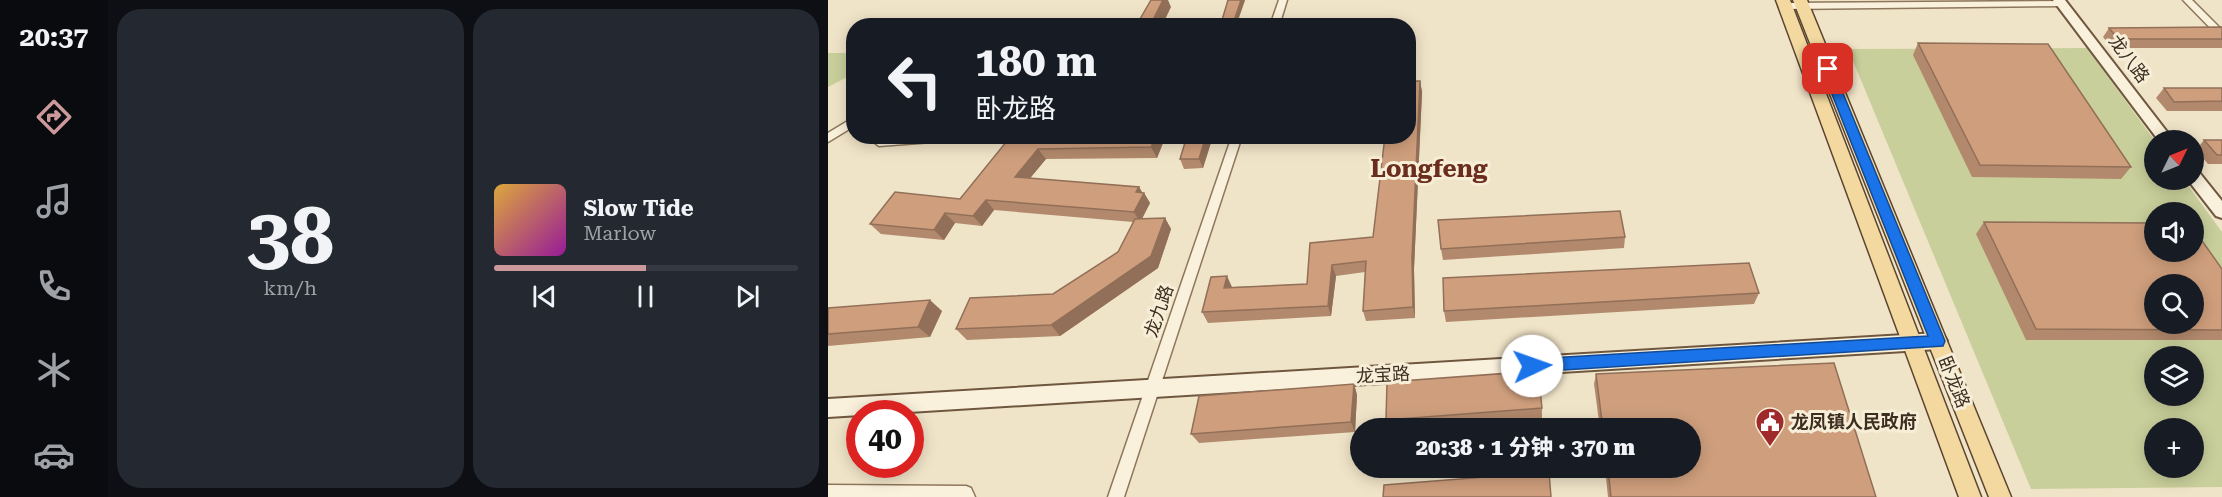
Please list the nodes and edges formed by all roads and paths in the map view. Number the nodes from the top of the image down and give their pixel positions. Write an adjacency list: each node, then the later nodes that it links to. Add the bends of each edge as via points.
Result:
1 (1283, 0): 5 (street)
2 (2187, 0): 6 (street)
3 (2061, 2): 4 (street); 8 (street, 龙八路)
4 (1793, 3): 13 (main road, 卧龙路); 14 (main road, 卧龙路)
5 (1277, 18)
6 (2222, 35)
7 (846, 126): 9 (street)
8 (2159, 130)
9 (828, 138)
10 (1234, 144): 15 (street, 龙九路)
11 (2204, 189): 12 (street)
12 (2222, 212)
13 (1938, 341): 14 (street, 龙宝路); 22 (main road, 卧龙路)
14 (1912, 343): 15 (street, 龙宝路); 21 (main road, 卧龙路)
15 (1152, 388): 16 (street, 龙宝路); 20 (street, 龙九路)
16 (828, 408)
17 (828, 492): 18 (street)
18 (907, 495): 19 (street, via 966,493)
19 (967, 497)
20 (1116, 497)
21 (1970, 497)
22 (2000, 497)

